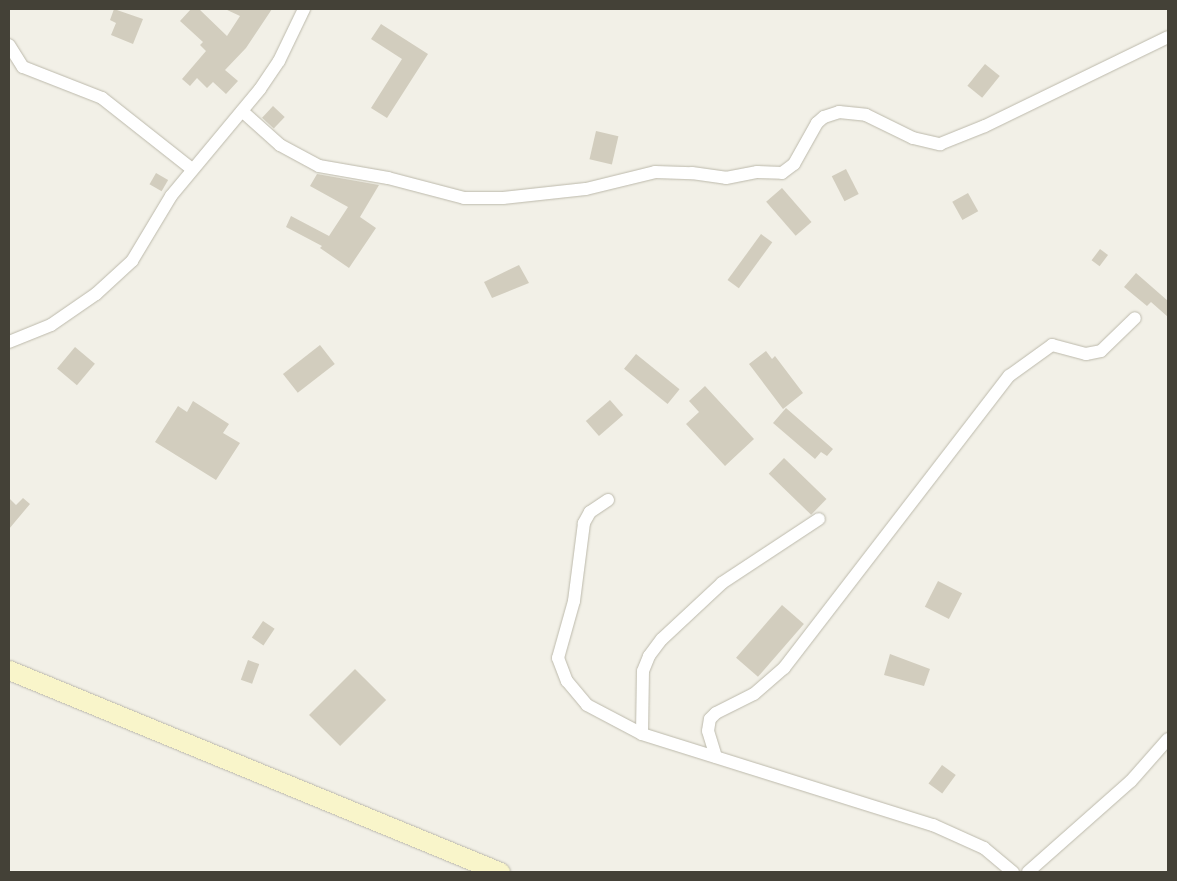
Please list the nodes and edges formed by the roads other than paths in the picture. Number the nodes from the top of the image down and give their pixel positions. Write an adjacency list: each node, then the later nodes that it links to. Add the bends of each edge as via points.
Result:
1 (304, 9): 4 (street, via 279,61)
2 (1168, 37): 4 (street, via 1007,116 940,144 914,138 866,115 839,112 817,123 794,164 776,174 757,172 726,178 692,172 655,172 586,189 477,199 319,166 299,157)
3 (9, 45): 5 (street, via 23,67 102,98)
4 (242, 111): 5 (street)
5 (192, 169): 7 (street, via 171,196 132,261 96,294 58,320)
6 (1135, 318): 13 (street, via 1101,351 1086,354 1052,345 1010,376 784,668 754,694 710,719 708,731)
7 (9, 342)
8 (608, 500): 11 (street, via 590,512 584,523 574,601 558,658 567,681 587,705)
9 (819, 518): 11 (street, via 722,583 662,639 643,671)
10 (9, 670): 14 (main road)
11 (642, 734): 13 (street)
12 (1168, 739): 16 (street, via 1131,781)
13 (716, 756): 15 (street, via 933,824 984,848)
14 (500, 872)
15 (1013, 872)
16 (1028, 872)

